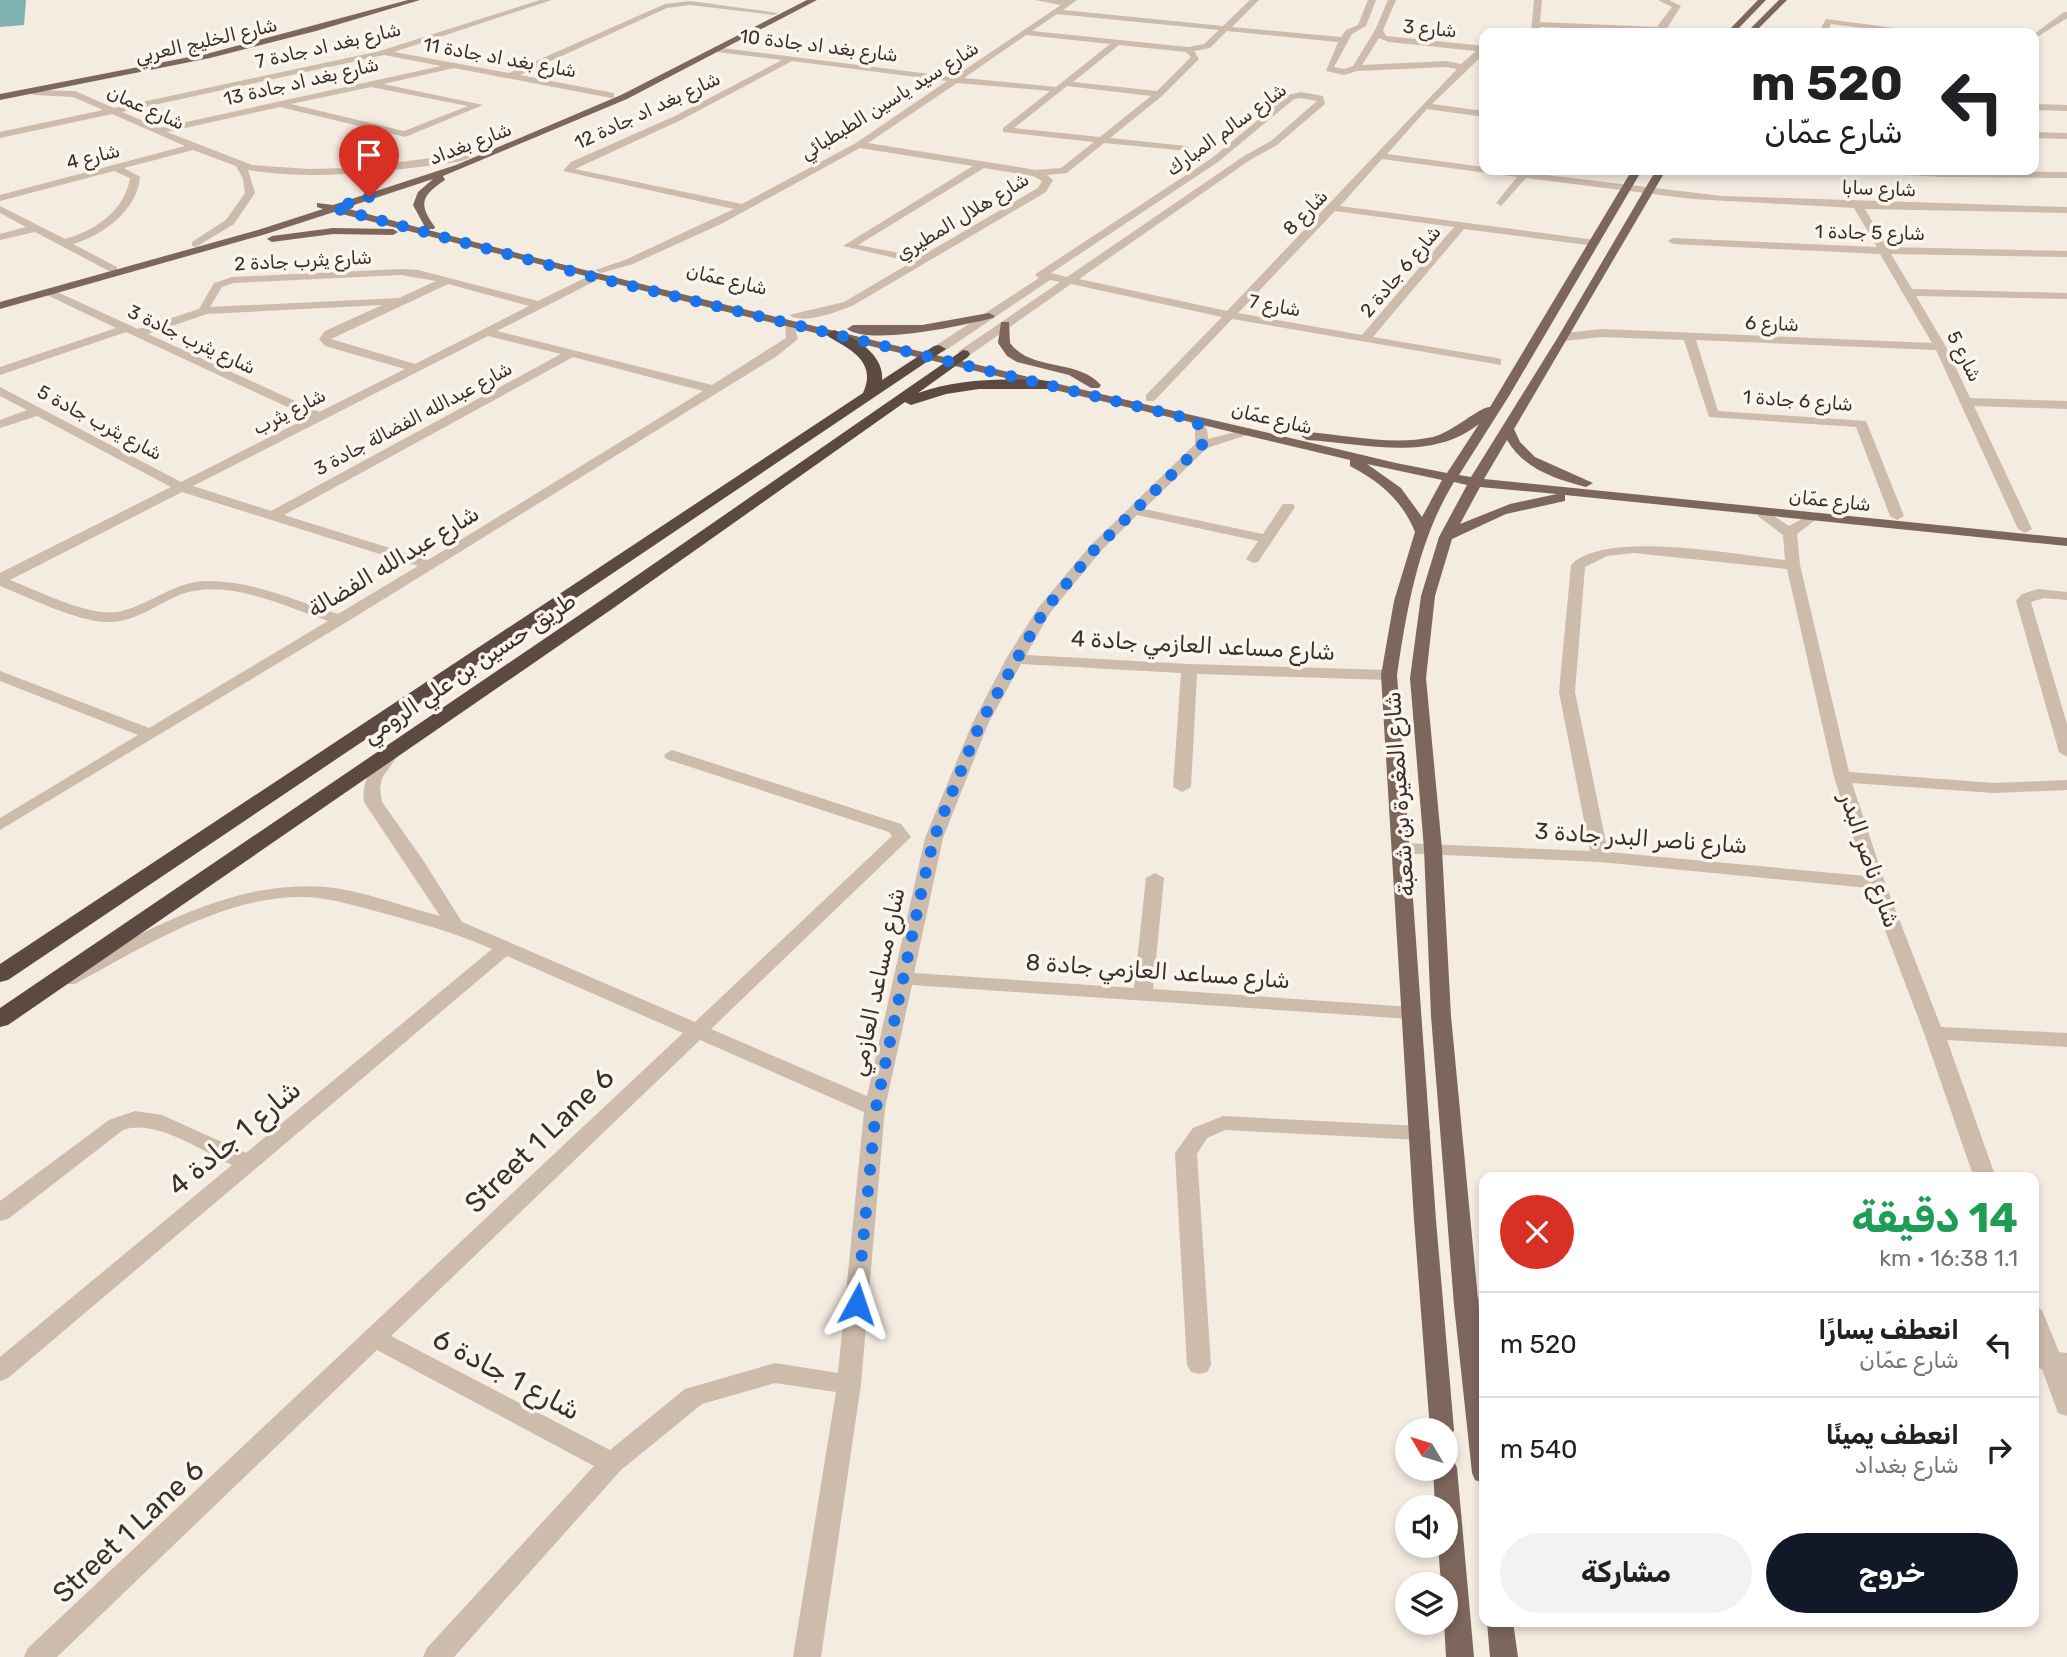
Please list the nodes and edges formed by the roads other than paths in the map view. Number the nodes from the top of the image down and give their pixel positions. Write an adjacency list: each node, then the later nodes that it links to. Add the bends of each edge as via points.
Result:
1 (380, 0): 44 (main road, شارع الخليج العربي, via 168,55)
2 (402, 0): 19 (main road)
3 (416, 0): 19 (main road, شارع الخليج العربي)
4 (548, 0): 36 (street, شارع بغد اد جادة 7)
5 (800, 0): 17 (main road, شارع بغداد)
6 (813, 0): 32 (main road, شارع بغداد)
7 (1039, 0): 15 (street)
8 (1255, 0): 26 (street)
9 (1372, 0): 30 (street, via 1362,26)
10 (1392, 0): 27 (street)
11 (1538, 0): 20 (street)
12 (1662, 0): 21 (street, via 1677,6)
13 (1762, 0): 22 (main road)
14 (1783, 0): 23 (main road)
15 (1071, 2): 16 (street, شارع سيد ياسين الطبطبائي)
16 (1056, 12): 26 (street); 28 (street, شارع سيد ياسين الطبطبائي)
17 (774, 13): 41 (street, via 690,3 665,6); 48 (main road, شارع بغداد)
18 (2065, 17): 29 (street)
19 (335, 24): 46 (main road, شارع الخليج العربي, via 215,55)
20 (1535, 28)
21 (1664, 28)
22 (1735, 28)
23 (1755, 28)
24 (1825, 28): 25 (street, via 1829,21)
25 (1880, 28)
26 (1226, 29): 30 (street); 34 (street, via 1206,46)
27 (1379, 30): 33 (street, شارع 3, via 1390,40); 40 (street)
28 (1026, 33): 31 (street); 42 (street, شارع سيد ياسين الطبطبائي)
29 (2039, 34)
30 (1343, 40): 40 (street, via 1328,68 1344,72)
31 (1117, 43): 34 (street); 45 (street)
32 (717, 49): 37 (street, شارع بغد اد جادة 10); 70 (main road, شارع بغداد, via 624,97)
33 (1479, 49)
34 (1188, 50): 47 (street, شارع هلال المطيري, via 1196,57)
35 (1479, 52): 39 (street, شارع 8)
36 (382, 53): 38 (street, شارع بغد اد جادة 11); 54 (street, شارع بغد اد جادة 7)
37 (790, 59): 42 (street, شارع بغد اد جادة 10); 86 (street, شارع بغد اد جادة 12, via 678,118 574,164 568,171)
38 (452, 66): 41 (street, شارع بغد اد جادة 11); 43 (street, شارع بغد اد جادة 13)
39 (1463, 67): 40 (street); 51 (street, شارع 8)
40 (1356, 68)
41 (511, 76): 48 (street, شارع بغد اد جادة 11)
42 (957, 80): 45 (street, شارع بغد اد جادة 10); 63 (street, شارع سيد ياسين الطبطبائي)
43 (371, 84): 50 (street, شارع بغد اد جادة 13); 50 (street, via 478,105 405,134)
44 (0, 86)
45 (1059, 86): 47 (street, شارع بغد اد جادة 10); 62 (street, via 1007,131)
46 (35, 92): 49 (main road, شارع الخليج العربي); 54 (street, شارع عمان, via 67,92)
47 (1158, 94): 62 (street, شارع هلال المطيري)
48 (611, 95): 67 (main road, شارع بغداد)
49 (0, 97)
50 (279, 104): 57 (street, شارع بغد اد جادة 13)
51 (1425, 106): 55 (street); 66 (street, شارع 8)
52 (2039, 107): 53 (street)
53 (2067, 108)
54 (113, 110): 57 (street, شارع عمان); 58 (street, شارع بغد اد جادة 7)
55 (1479, 113)
56 (2040, 125): 60 (street)
57 (158, 131): 64 (street, شارع عمان)
58 (0, 135)
59 (2039, 135): 60 (street)
60 (2047, 135): 61 (street)
61 (2067, 136)
62 (1101, 141): 65 (street); 73 (street, شارع هلال المطيري, via 1064,171)
63 (859, 145): 68 (street); 86 (street, شارع سيد ياسين الطبطبائي)
64 (194, 147): 69 (street, شارع عمان); 71 (street, شارع 4)
65 (1186, 149)
66 (1380, 156): 72 (street); 87 (street, شارع 8)
67 (466, 157): 69 (street, شارع عمان, via 349,171 271,171); 83 (main road, شارع بغداد)
68 (983, 164): 73 (street); 102 (street, via 848,246)
69 (241, 166): 98 (street, via 250,193 230,222)
70 (459, 167): 84 (main road, شارع بغداد); 93 (main road, via 420,196 418,211)
71 (115, 168): 81 (street, شارع 4); 96 (street, via 135,177 135,187 104,229)
72 (1479, 169)
73 (1036, 173): 102 (street, شارع هلال المطيري, via 1048,180 1042,190)
74 (1524, 175): 79 (street); 82 (street)
75 (1634, 175): 79 (main road, شارع المغيرة بن شعبة)
76 (1658, 175): 80 (main road, شارع المغيرة بن شعبة)
77 (2004, 175): 78 (street)
78 (2067, 176)
79 (1625, 189): 80 (street); 97 (main road, شارع المغيرة بن شعبة)
80 (1648, 192): 85 (street, شارع سابا); 120 (main road, شارع المغيرة بن شعبة)
81 (0, 198)
82 (1502, 202)
83 (334, 204): 84 (main road, شارع بغداد); 93 (main road, شارع عمّان); 98 (main road, شارع بغداد); 101 (main road, شارع بغداد)
84 (347, 204): 93 (main road, شارع عمّان)
85 (1858, 206): 89 (street, شارع سابا); 99 (street, شارع 5)
86 (744, 208): 90 (street, شارع سيد ياسين الطبطبائي)
87 (1333, 208): 91 (street); 119 (street, شارع 8)
88 (0, 209): 92 (street)
89 (2067, 210)
90 (719, 221): 104 (street, شارع سيد ياسين الطبطبائي); 106 (street, شارع سيد ياسين الطبطبائي, via 633,270)
91 (1461, 226): 97 (street); 130 (street, شارع 6 جادة 2)
92 (36, 228): 94 (street); 96 (street)
93 (427, 230): 101 (main road, via 314,232); 104 (main road, شارع عمّان)
94 (0, 237)
95 (1673, 241): 99 (street, شارع 5 جادة 1)
96 (64, 243): 103 (street)
97 (1595, 243): 142 (main road, شارع المغيرة بن شعبة)
98 (197, 244): 103 (main road, شارع بغداد)
99 (1883, 250): 100 (street, شارع 5 جادة 1); 109 (street, شارع 5)
100 (2067, 254)
101 (182, 256): 110 (main road, شارع بغداد)
102 (923, 261): 121 (street, شارع هلال المطيري, via 836,309)
103 (113, 269): 112 (main road, شارع بغداد)
104 (598, 273): 106 (main road, شارع عمّان); 114 (street, شارع يثرب); 121 (main road, شارع عمّان)
105 (1049, 276): 107 (street, شارع 7); 107 (street, شارع سالم المبارك, via 1041,275 1215,160 1294,95 1322,102 1274,143); 117 (street, شارع سالم المبارك)
106 (633, 278): 121 (main road, شارع عمّان)
107 (1068, 280): 118 (street, شارع سالم المبارك); 119 (street, شارع 7)
108 (446, 281): 113 (street); 114 (street, شارع يثرب جادة 2); 116 (street, شارع يثرب جادة 2, via 411,272 232,280 218,285)
109 (1907, 292): 111 (street); 131 (street, شارع 5)
110 (51, 293): 115 (main road, شارع بغداد); 124 (street, شارع يثرب جادة 3)
111 (2067, 296)
112 (0, 299)
113 (400, 302): 116 (street); 136 (street, via 329,333 325,339)
114 (539, 305): 125 (street, شارع يثرب)
115 (0, 306)
116 (206, 311): 124 (street)
117 (993, 313): 118 (street); 123 (main road, via 926,331); 133 (street, شارع سالم المبارك)
118 (1020, 314): 122 (street, شارع سالم المبارك)
119 (1230, 315): 130 (street, شارع 7); 143 (street, شارع 8)
120 (1575, 317): 126 (street, شارع 6); 128 (main road, شارع المغيرة بن شعبة)
121 (792, 319): 123 (main road, شارع عمّان); 127 (main road, شارع عمّان); 140 (street, شارع عبدالله الفضالة, via 792,338)
122 (1005, 324): 134 (street, شارع سالم المبارك); 139 (main road, via 1004,343 1010,352 1082,375)
123 (853, 329): 133 (main road, شارع عمّان)
124 (132, 331): 137 (street); 148 (street, شارع يثرب جادة 3)
125 (487, 332): 132 (street); 136 (street, شارع يثرب)
126 (1602, 332): 128 (street, شارع 6); 129 (street, شارع 6)
127 (834, 334): 133 (main road, شارع عمّان); 145 (highway, via 872,363)
128 (1564, 337): 151 (main road, شارع المغيرة بن شعبة)
129 (1689, 338): 131 (street, شارع 6); 167 (street, شارع 6 جادة 1, via 1713,414 1861,424)
130 (1366, 339): 135 (street, شارع 7)
131 (1940, 347): 144 (street, شارع 5)
132 (572, 353): 140 (street); 166 (street, شارع عبدالله الفضالة جادة 3)
133 (933, 353): 134 (main road, شارع عمّان); 145 (highway, طريق حسين بن علي الرومي)
134 (957, 358): 138 (main road, شارع عمّان); 139 (main road, شارع عمّان); 145 (highway, طريق حسين بن علي الرومي)
135 (1497, 362)
136 (416, 368): 148 (street, شارع يثرب)
137 (0, 371)
138 (1049, 385): 145 (highway, via 966,384); 149 (main road, شارع عمّان)
139 (1095, 385): 143 (main road, شارع عمّان)
140 (712, 389): 178 (street, شارع عبدالله الفضالة)
141 (0, 391): 147 (street, شارع يثرب جادة 5)
142 (1503, 396): 153 (main road, via 1465,428 1429,441); 158 (main road, شارع المغيرة بن شعبة)
143 (1150, 398): 153 (main road, شارع عمّان)
144 (1966, 402): 146 (street); 169 (street, شارع 5)
145 (876, 403): 156 (highway, طريق حسين بن علي الرومي); 157 (highway, طريق حسين بن علي الرومي)
146 (2067, 405)
147 (38, 411): 150 (street); 161 (street, شارع يثرب جادة 5)
148 (319, 417): 161 (street, شارع يثرب)
149 (1195, 420): 152 (main road, شارع عمّان); 154 (street, via 1202,430)
150 (0, 424)
151 (1508, 430): 159 (main road, شارع المغيرة بن شعبة); 160 (main road, via 1517,450 1532,462)
152 (1250, 432): 154 (street, شارع مساعد العازمي); 155 (main road, شارع عمّان)
153 (1307, 436): 158 (main road, شارع عمّان)
154 (1202, 445): 164 (street, شارع مساعد العازمي)
155 (1322, 449): 158 (main road, شارع عمّان); 170 (main road, via 1369,470 1391,486 1408,503)
156 (783, 453): 157 (highway); 176 (highway, طريق حسين بن علي الرومي)
157 (810, 460): 187 (highway, طريق حسين بن علي الرومي)
158 (1453, 472): 159 (main road, شارع عمّان); 170 (main road, شارع المغيرة بن شعبة)
159 (1478, 476): 160 (main road, شارع عمّان); 162 (main road, شارع عمّان); 173 (main road, شارع المغيرة بن شعبة)
160 (1586, 483): 167 (main road, شارع عمّان)
161 (181, 487): 166 (street, شارع يثرب جادة 5); 180 (street, شارع يثرب)
162 (1598, 496): 165 (main road, شارع عمّان); 173 (main road, via 1517,505)
163 (1288, 507): 174 (street)
164 (1136, 511): 174 (street); 183 (street, شارع مساعد العازمي, via 1095,549 1044,611)
165 (1763, 513): 168 (main road, شارع عمّان); 171 (street)
166 (272, 516): 178 (street, شارع يثرب جادة 5)
167 (1897, 516): 169 (main road, شارع عمّان)
168 (1811, 517): 171 (street); 175 (main road, شارع عمّان)
169 (2025, 529): 172 (main road, شارع عمّان)
170 (1422, 532): 186 (main road, شارع المغيرة بن شعبة, via 1401,601)
171 (1790, 533): 179 (street, شارع ناصر البدر)
172 (2067, 533)
173 (1446, 537): 200 (main road, شارع المغيرة بن شعبة, via 1428,596 1418,678)
174 (1266, 539): 177 (street)
175 (2067, 542)
176 (625, 558): 187 (highway, via 604,586 424,709 431,714); 188 (highway, طريق حسين بن علي الرومي)
177 (1253, 559)
178 (430, 565): 182 (street, شارع عبدالله الفضالة)
179 (1793, 565): 193 (street, شارع ناصر البدر); 201 (street, via 1634,549 1604,552 1578,565 1567,692)
180 (0, 580): 182 (street, via 111,619 130,615 184,589 207,585 233,587)
181 (2067, 596): 191 (street, via 2038,593 2023,601)
182 (340, 620): 189 (street, شارع عبدالله الفضالة)
183 (1014, 659): 184 (street, شارع مساعد العازمي جادة 4); 198 (street, شارع مساعد العازمي, via 980,724)
184 (1189, 669): 186 (street, شارع مساعد العازمي جادة 4); 195 (street)
185 (0, 676): 189 (street)
186 (1390, 676): 199 (main road, شارع المغيرة بن شعبة)
187 (447, 712): 190 (highway, طريق حسين بن علي الرومي)
188 (374, 726): 205 (highway, via 390,723 399,729 172,886); 207 (highway, طريق حسين بن علي الرومي)
189 (150, 734): 196 (street, شارع عبدالله الفضالة)
190 (397, 746): 204 (street, via 374,778 373,802); 205 (highway, طريق حسين بن علي الرومي)
191 (2067, 752)
192 (672, 755): 197 (street, via 895,828)
193 (1842, 776): 194 (street, via 1994,788); 203 (street, شارع ناصر البدر)
194 (2067, 785)
195 (1182, 787)
196 (0, 825)
197 (902, 837): 198 (street); 213 (street, Street 1 Lane 6)
198 (934, 838): 208 (street, شارع مساعد العازمي)
199 (1402, 848): 200 (street, شارع ناصر البدر جادة 3); 211 (main road, شارع المغيرة بن شعبة)
200 (1433, 849): 201 (street, شارع ناصر البدر جادة 3); 221 (main road, شارع المغيرة بن شعبة, via 1441,1016)
201 (1600, 857): 203 (street, شارع ناصر البدر جادة 3)
202 (1155, 878): 209 (street)
203 (1875, 883): 214 (street, شارع ناصر البدر)
204 (455, 926): 206 (street); 210 (street, via 308,890 253,897 140,942)
205 (116, 939): 210 (highway, طريق حسين بن علي الرومي)
206 (505, 948): 213 (street); 218 (street, شارع 1 جادة 4)
207 (0, 975)
208 (902, 978): 209 (street, شارع مساعد العازمي جادة 8); 216 (street, شارع مساعد العازمي)
209 (1143, 994): 211 (street, شارع مساعد العازمي جادة 8)
210 (18, 1007): 212 (highway, طريق حسين بن علي الرومي)
211 (1411, 1013): 217 (main road, شارع المغيرة بن شعبة)
212 (0, 1019)
213 (697, 1031): 216 (street); 223 (street, Street 1 Lane 6)
214 (1934, 1033): 215 (street); 219 (street, شارع ناصر البدر)
215 (2067, 1040)
216 (876, 1108): 228 (street, شارع مساعد العازمي)
217 (1420, 1133): 225 (street, via 1223,1123 1200,1133 1186,1153); 230 (main road, شارع المغيرة بن شعبة)
218 (248, 1164): 220 (street, via 155,1120 135,1118 116,1125); 226 (street, شارع 1 جادة 4)
219 (1983, 1172)
220 (0, 1213)
221 (1475, 1306): 227 (main road, شارع المغيرة بن شعبة)
222 (2039, 1330): 224 (street)
223 (374, 1338): 231 (street, شارع 1 جادة 6); 234 (street, Street 1 Lane 6)
224 (2050, 1360): 229 (street)
225 (1199, 1365)
226 (0, 1371)
227 (1479, 1381)
228 (849, 1384): 231 (street, via 775,1373 694,1396); 236 (street, شارع مساعد العازمي)
229 (2067, 1406)
230 (1441, 1418)
231 (612, 1463): 235 (street)
232 (1446, 1481): 237 (main road)
233 (1501, 1627): 238 (main road)
234 (38, 1657)
235 (438, 1657)
236 (807, 1657)
237 (1460, 1657)
238 (1504, 1657)

